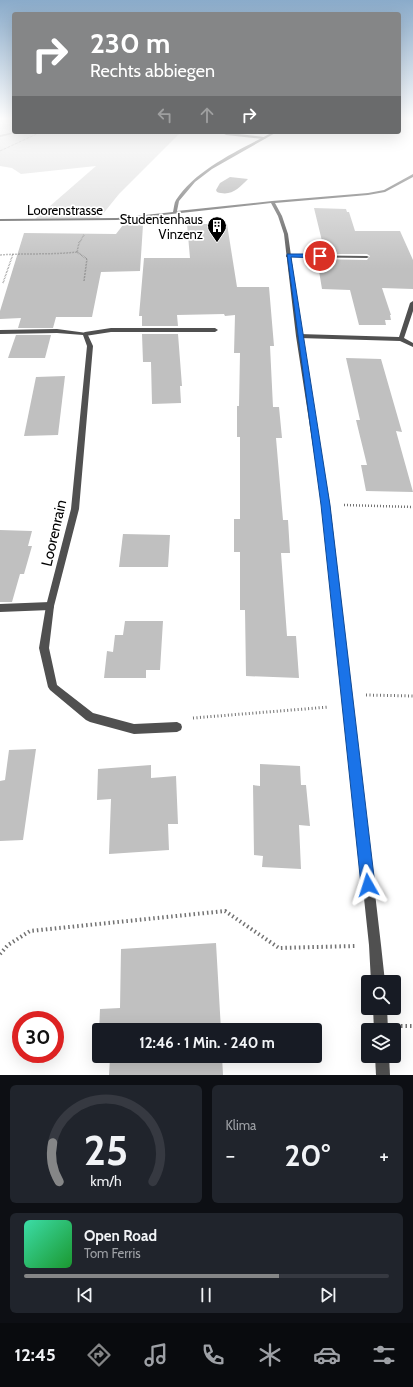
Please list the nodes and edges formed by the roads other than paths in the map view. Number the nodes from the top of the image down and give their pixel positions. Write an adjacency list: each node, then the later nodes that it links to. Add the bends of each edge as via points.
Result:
1 (211, 168): 4 (street, via 194,181 177,201)
2 (413, 175): 3 (street, Loorenstrasse, via 377,193)
3 (272, 202): 4 (street, Loorenstrasse); 6 (street, via 286,234)
4 (175, 213): 5 (street, Loorenstrasse, via 91,220)
5 (0, 220)
6 (288, 256): 7 (street); 12 (street)
7 (368, 256)
8 (413, 304): 13 (street)
9 (215, 330): 11 (street, via 111,330)
10 (0, 332): 11 (street, via 57,331)
11 (85, 334): 15 (street, Loorenrain, via 90,346 75,509)
12 (299, 336): 13 (street); 18 (street, via 326,505)
13 (401, 339): 14 (street)
14 (413, 345)
15 (50, 606): 16 (street); 17 (street, Loorenrain, via 44,648 53,687 90,718 134,728)
16 (0, 608)
17 (177, 727)
18 (377, 975)
19 (382, 1063): 20 (street)
20 (383, 1075)

